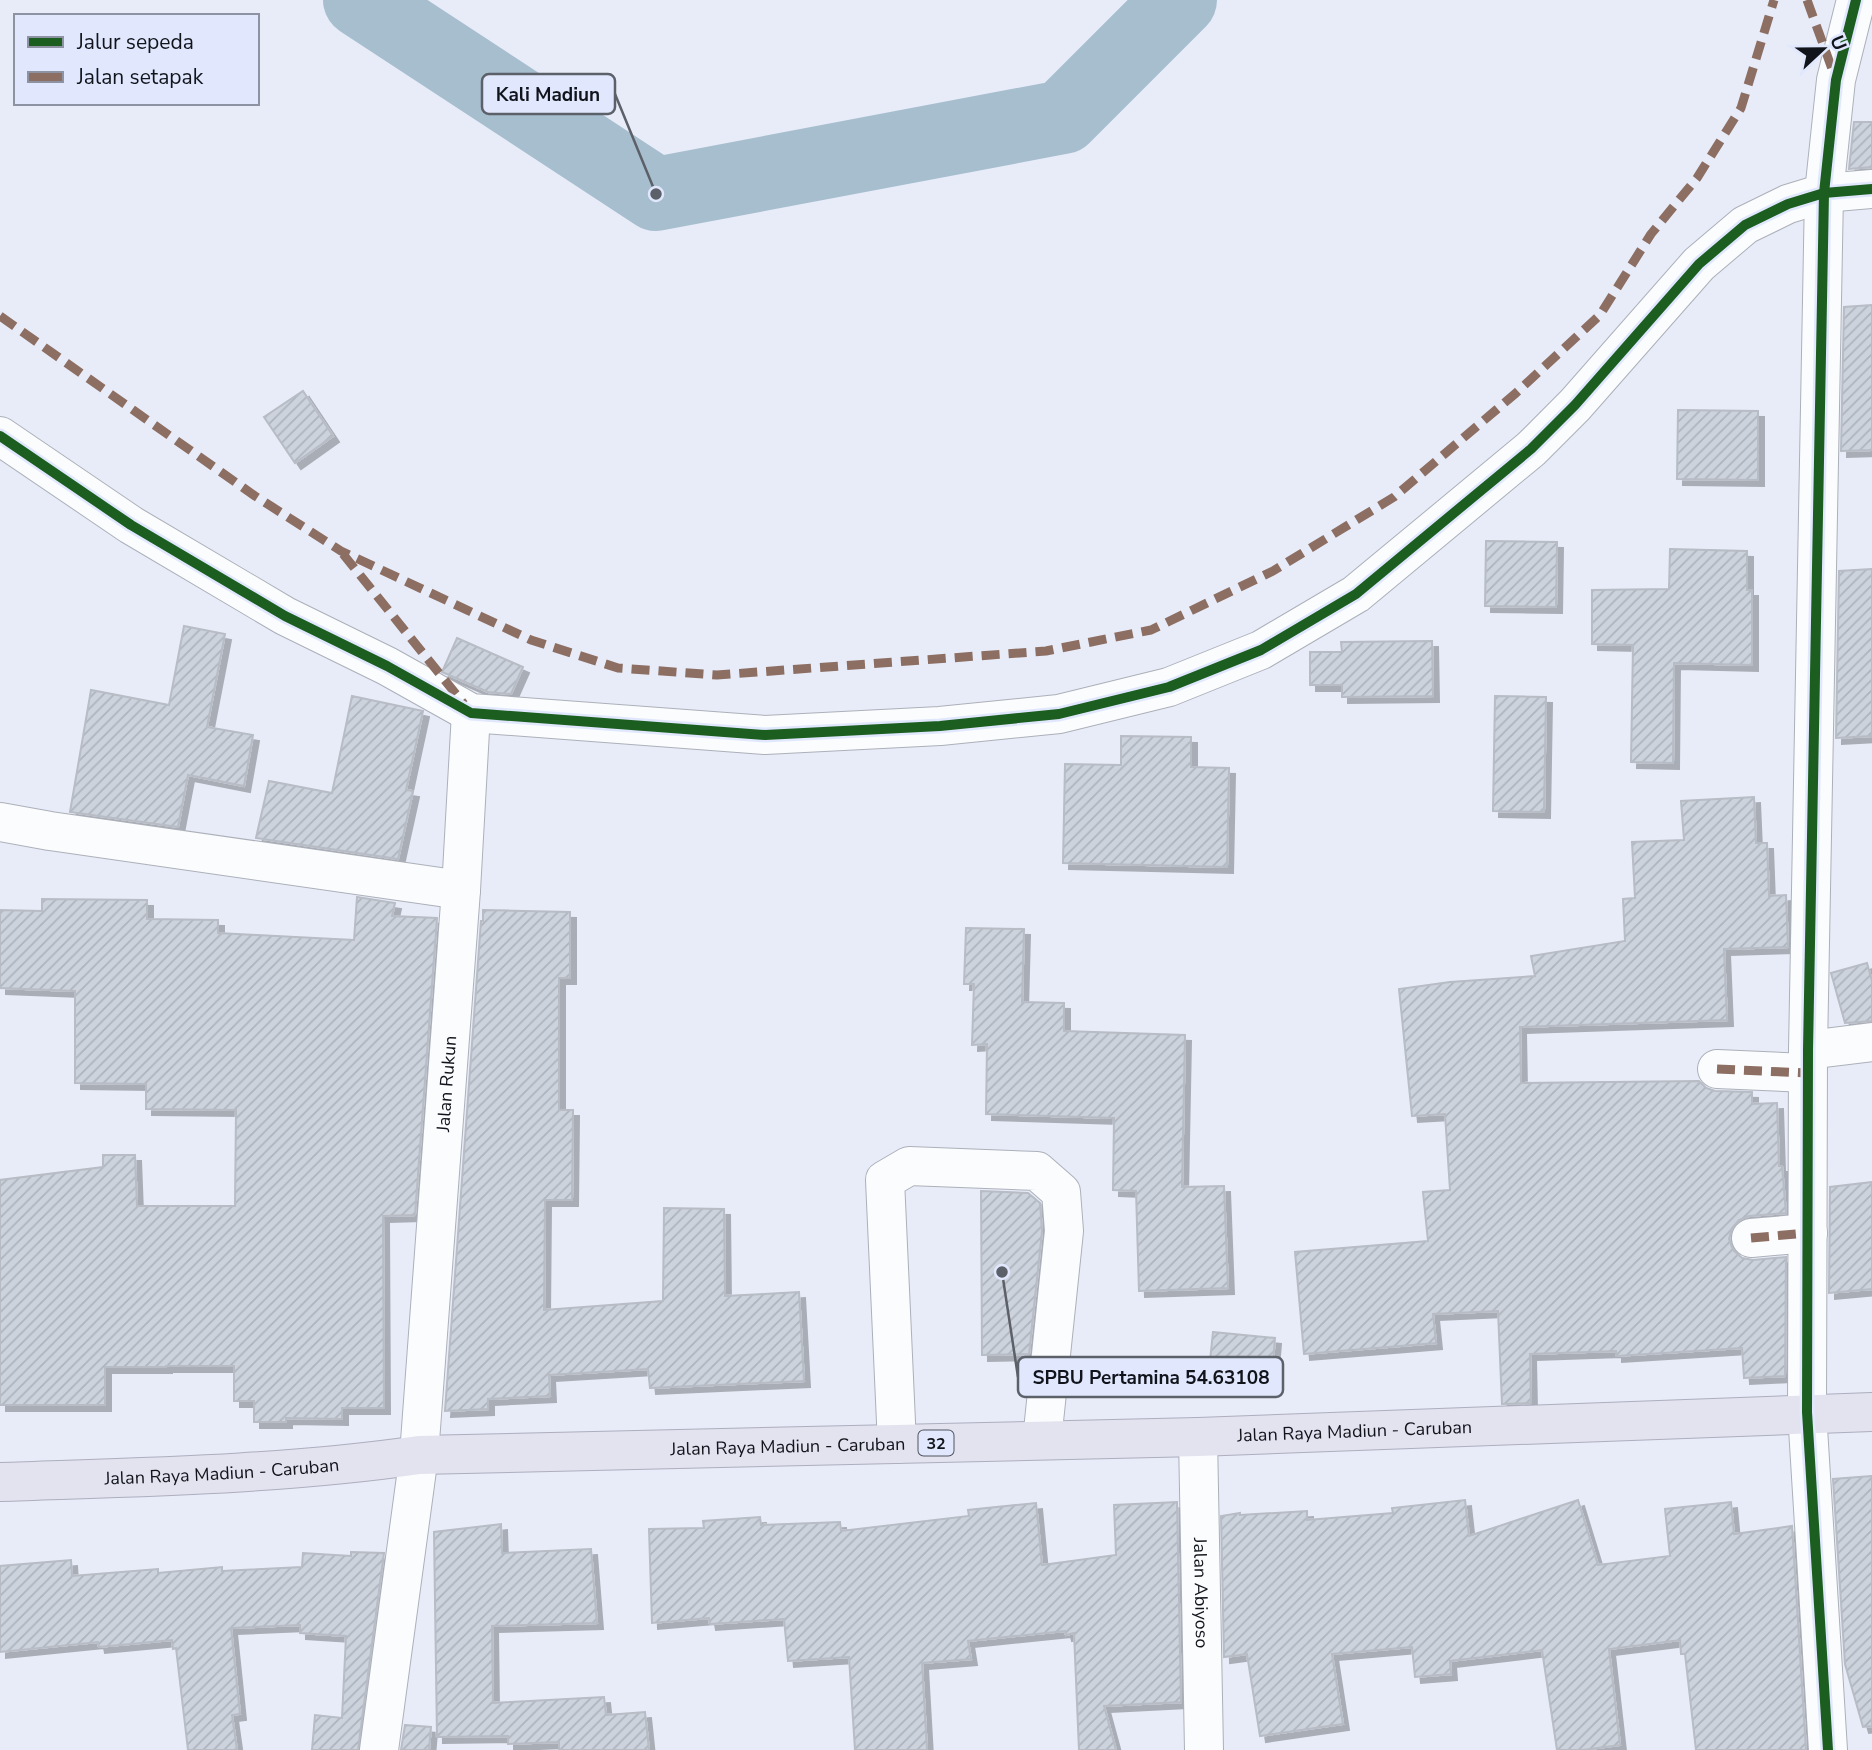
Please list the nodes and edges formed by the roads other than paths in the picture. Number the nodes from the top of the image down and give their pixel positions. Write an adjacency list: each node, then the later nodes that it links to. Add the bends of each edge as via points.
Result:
1 (1856, 0): 3 (street, via 1836,80)
2 (1872, 189): 3 (street)
3 (1824, 193): 5 (street, via 1745,225 1699,264 1531,450 1356,594 1261,650 1169,687 1059,714 765,735); 9 (street)
4 (0, 436): 5 (street, via 131,524 285,616)
5 (471, 713): 7 (street, Jalan Rukun)
6 (0, 822): 7 (street)
7 (461, 890): 18 (street, Jalan Rukun)
8 (1872, 1042): 9 (street)
9 (1807, 1062): 10 (street); 11 (street)
10 (1717, 1069)
11 (1808, 1233): 12 (street); 13 (street)
12 (1751, 1238)
13 (1807, 1412): 14 (highway, Jalan Raya Madiun - Caruban / 32); 15 (highway, Jalan Raya Madiun - Caruban / 32); 22 (street)
14 (1872, 1412)
15 (1198, 1437): 16 (highway, Jalan Raya Madiun - Caruban / 32); 21 (street, Jalan Abiyoso)
16 (1042, 1440): 17 (highway, Jalan Raya Madiun - Caruban / 32); 17 (street, via 1064,1231 1061,1192 1037,1171 909,1166 885,1180)
17 (897, 1444): 18 (highway, Jalan Raya Madiun - Caruban / 32)
18 (419, 1455): 19 (highway, Jalan Raya Madiun - Caruban / 32, via 354,1464); 20 (street, Jalan Rukun)
19 (0, 1482)
20 (379, 1750)
21 (1204, 1750)
22 (1828, 1750)

